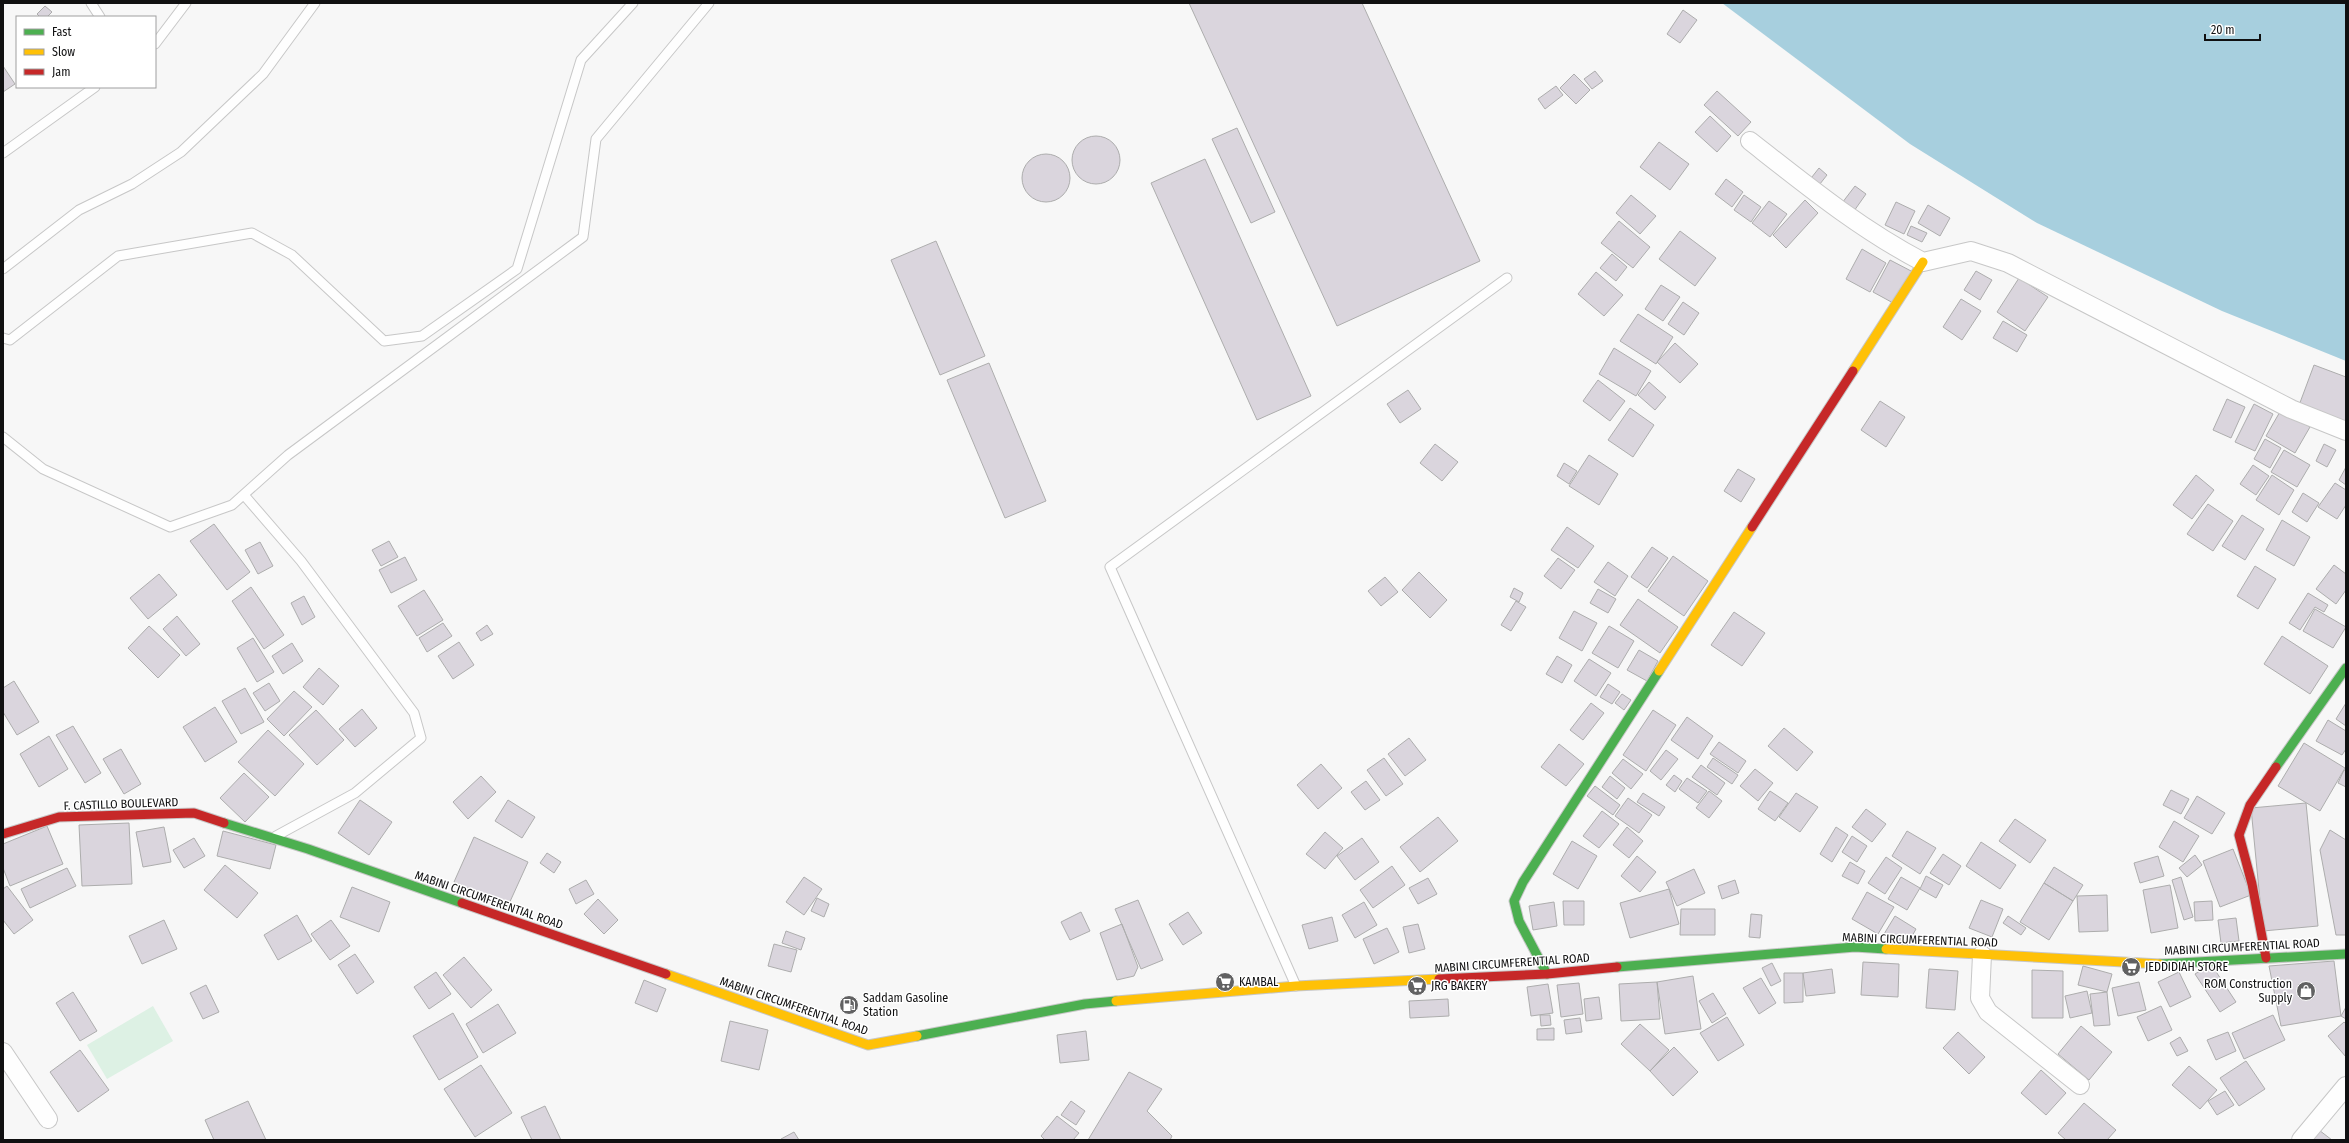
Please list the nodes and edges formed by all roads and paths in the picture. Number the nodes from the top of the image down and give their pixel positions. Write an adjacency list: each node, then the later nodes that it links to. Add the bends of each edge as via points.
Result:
1 (91, 3): 6 (lane)
2 (186, 3): 7 (lane)
3 (315, 3): 12 (lane, via 263,74 181,152 132,184 79,210)
4 (633, 3): 14 (lane, via 581,60 517,269 422,336 384,341 292,256 252,234 118,256 10,340)
5 (709, 3): 17 (lane, via 596,139 584,237 288,455)
6 (99, 16)
7 (156, 43)
8 (94, 88): 10 (lane)
9 (1750, 141): 11 (street, via 1824,200 1886,243)
10 (3, 152)
11 (1923, 262): 15 (street, via 1971,251 2008,263 2291,409); 25 (main road, via 1523,882 1514,900 1518,921)
12 (3, 269)
13 (1507, 278): 26 (lane, via 1110,567)
14 (3, 338)
15 (2346, 431)
16 (3, 437): 17 (lane, via 44,469 170,527 232,505)
17 (244, 495): 21 (lane, via 301,561 414,713 421,738 355,794)
18 (2346, 668): 24 (main road, via 2250,805 2239,835 2252,884)
19 (194, 813): 20 (main road, F. CASTILLO BOULEVARD, via 59,817); 21 (main road, MABINI CIRCUMFERENTIAL ROAD)
20 (3, 834)
21 (273, 838): 26 (main road, MABINI CIRCUMFERENTIAL ROAD, via 868,1045 1085,1004)
22 (1982, 954): 24 (main road, MABINI CIRCUMFERENTIAL ROAD, via 2154,964); 25 (main road, MABINI CIRCUMFERENTIAL ROAD, via 1855,947 1693,959); 28 (street, via 1980,998 1988,1012)
23 (2346, 954): 24 (main road, MABINI CIRCUMFERENTIAL ROAD)
24 (2266, 958)
25 (1548, 974): 26 (main road, MABINI CIRCUMFERENTIAL ROAD)
26 (1296, 986)
27 (3, 1052): 30 (street)
28 (2080, 1085)
29 (2346, 1086): 31 (street)
30 (48, 1119)
31 (2301, 1140)

